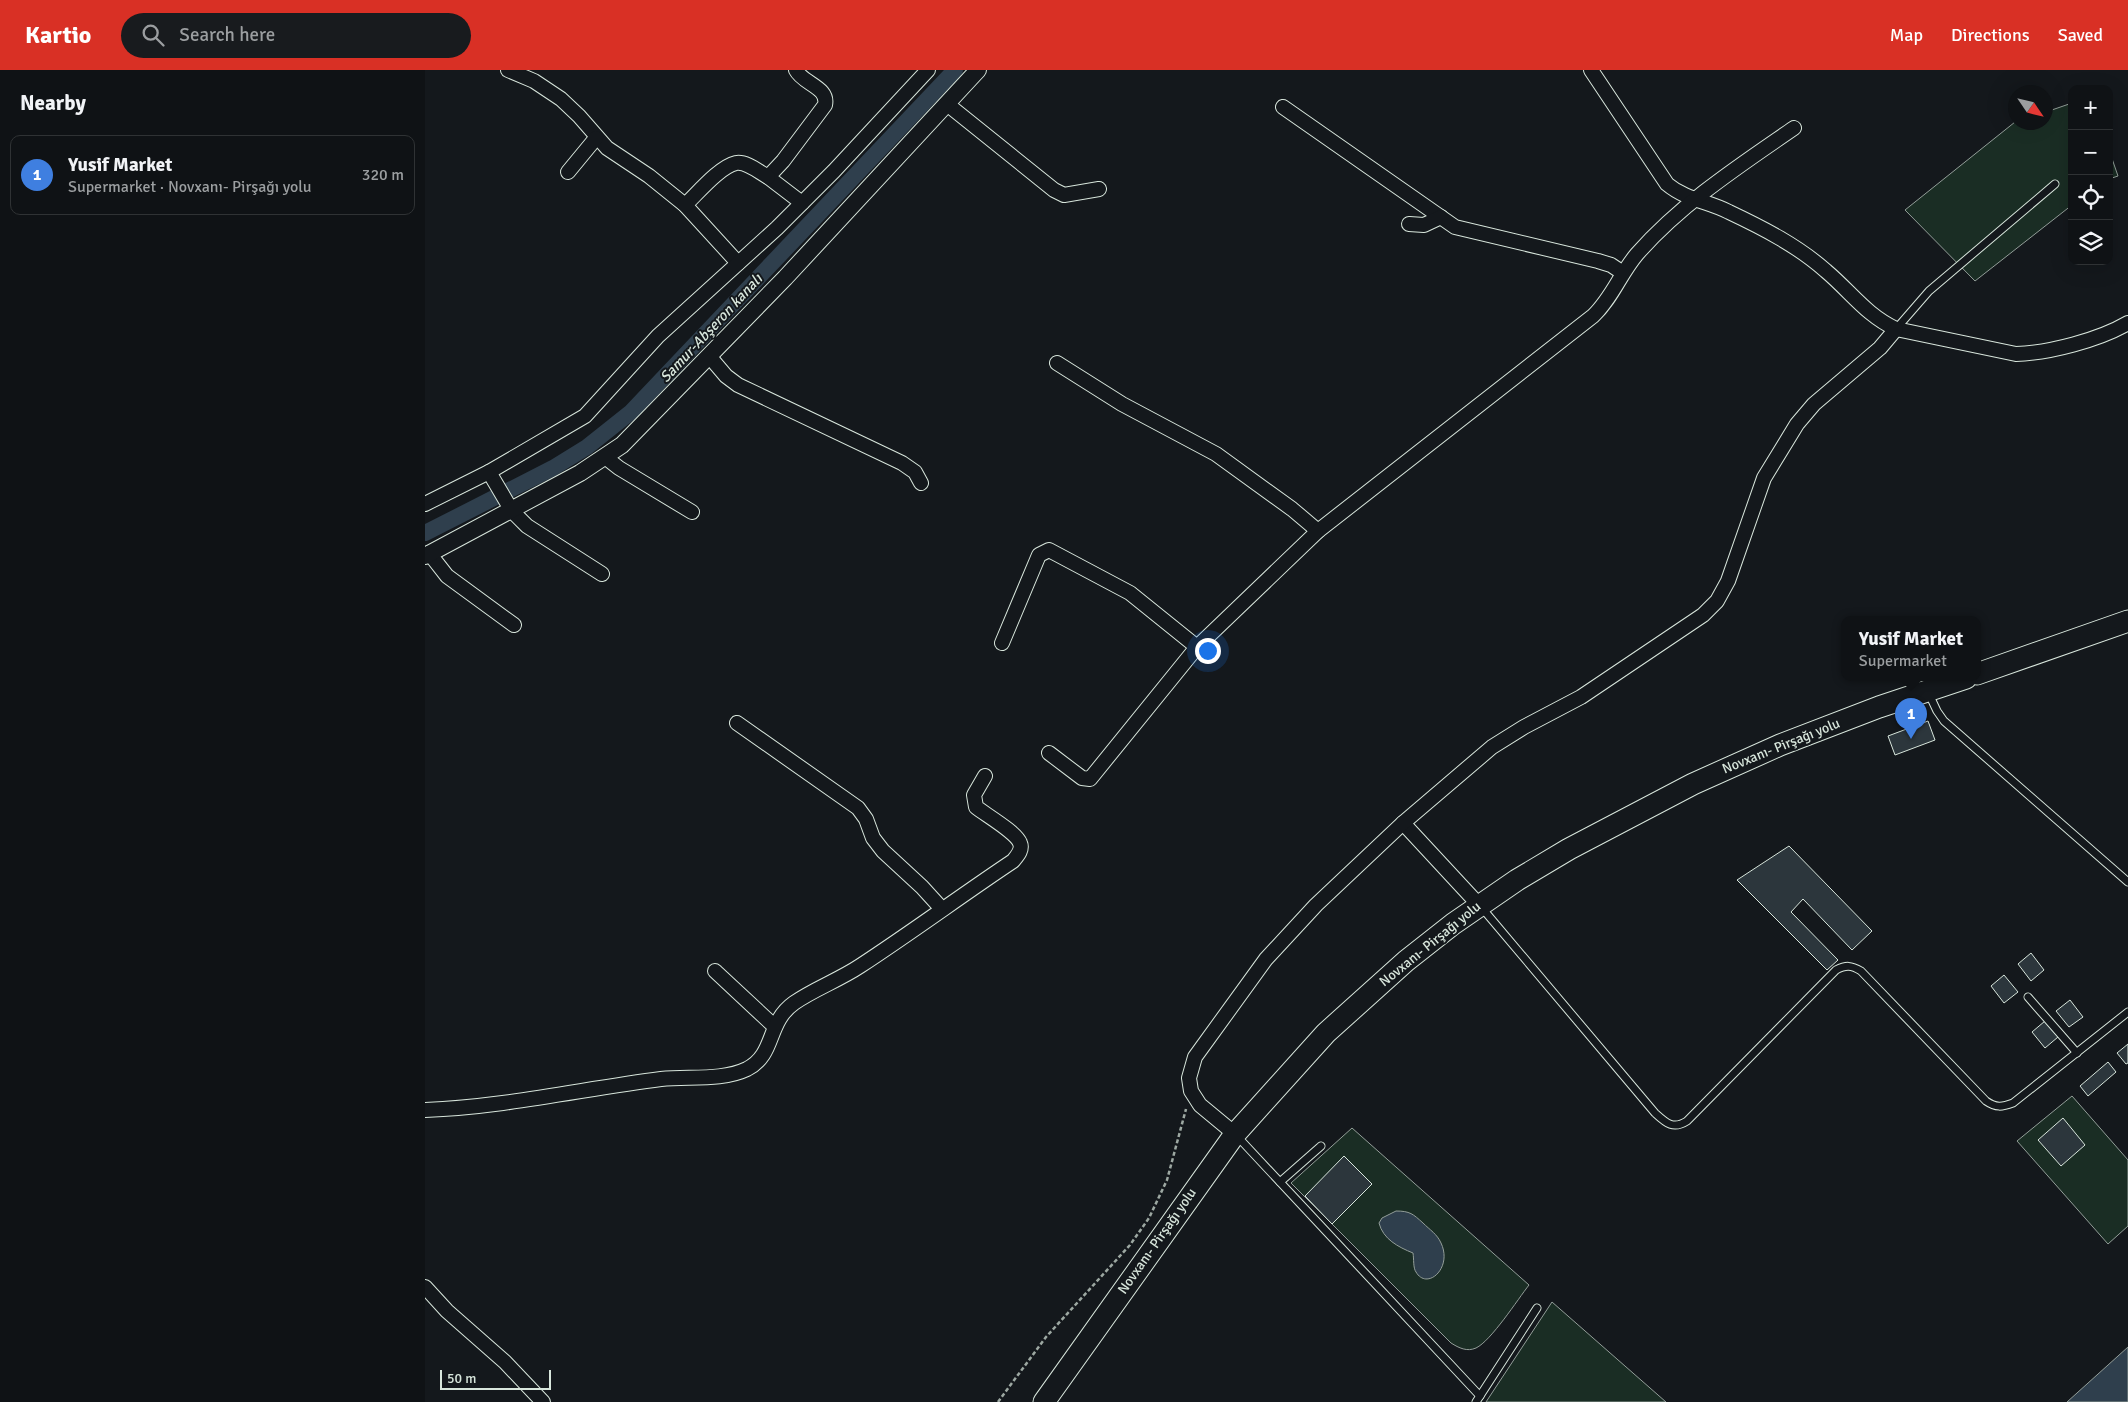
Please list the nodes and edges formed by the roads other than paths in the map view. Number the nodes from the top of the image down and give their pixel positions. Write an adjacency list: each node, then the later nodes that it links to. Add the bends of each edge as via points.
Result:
1 (508, 70): 9 (street, via 534,81 561,99)
2 (796, 70): 11 (street, via 824,93 825,106)
3 (928, 70): 15 (street)
4 (978, 70): 6 (street)
5 (1591, 70): 14 (street, via 1663,178 1676,192)
6 (947, 104): 13 (street, via 1054,190 1064,195); 23 (street)
7 (1283, 107): 17 (street)
8 (1794, 128): 14 (street)
9 (596, 138): 10 (street); 16 (street)
10 (568, 172)
11 (768, 177): 15 (street); 16 (street, via 737,163 722,171)
12 (2055, 184): 22 (lane, via 1929,291)
13 (1099, 188)
14 (1693, 200): 20 (street, via 1638,253); 22 (street, via 1728,211 1780,238 1828,272 1869,313)
15 (802, 203): 19 (street)
16 (685, 205): 19 (street)
17 (1441, 217): 18 (street, via 1424,225); 20 (street, via 1469,232 1598,261)
18 (1409, 224)
19 (738, 263): 26 (street, via 658,336 585,416)
20 (1623, 273): 31 (street, via 1605,304 1593,316)
21 (2128, 323): 22 (street, via 2102,335 2027,353 2006,352)
22 (1896, 329): 44 (street, via 1881,348 1814,404 1793,431 1765,478 1728,581 1717,601 1703,615 1581,697 1492,747)
23 (709, 356): 25 (street, via 635,432); 27 (street, via 725,376 738,385 902,463 915,472)
24 (1057, 363): 31 (street, via 1122,404 1216,454)
25 (605, 457): 29 (street); 30 (street)
26 (489, 472): 28 (street); 29 (street)
27 (921, 483)
28 (425, 504)
29 (512, 511): 32 (street); 33 (street, via 540,536)
30 (692, 512)
31 (1318, 531): 37 (street)
32 (427, 554): 35 (street, via 447,576)
33 (603, 574)
34 (2128, 621): 38 (main road)
35 (514, 625)
36 (1002, 643): 37 (street, via 1039,555 1049,550 1130,593)
37 (1197, 646): 42 (street, via 1090,779 1082,778)
38 (1981, 673)
39 (1957, 681): 40 (main road, Novxanı- Pirşağı yolu)
40 (1928, 691): 45 (lane, via 1944,721); 46 (main road, Novxanı- Pirşağı yolu, via 1739,762 1569,849)
41 (737, 723): 47 (street, via 858,808 883,851)
42 (1049, 753)
43 (985, 776): 47 (street, via 974,795 976,807 1013,834 1020,843 1020,850 1013,861)
44 (1403, 824): 46 (street); 54 (street, via 1316,905 1267,959 1195,1057 1189,1078 1191,1091 1200,1104)
45 (2128, 882)
46 (1479, 905): 52 (lane, via 1655,1113 1671,1125 1687,1122 1836,970 1845,966 1861,971 1994,1107 2013,1103); 54 (main road, Novxanı- Pirşağı yolu, via 1407,961 1326,1033)
47 (941, 909): 51 (street, via 859,966 794,1003)
48 (715, 971): 51 (street)
49 (2028, 997): 52 (lane)
50 (2128, 1012): 52 (lane)
51 (774, 1026): 53 (street, via 766,1053 757,1064 727,1075 666,1078 469,1108)
52 (2077, 1053)
53 (425, 1110)
54 (1235, 1134): 56 (lane); 61 (main road, Novxanı- Pirşağı yolu)
55 (1321, 1146): 56 (lane)
56 (1280, 1182): 59 (lane)
57 (425, 1287): 60 (street)
58 (1537, 1308): 59 (lane)
59 (1478, 1399)
60 (543, 1402)
61 (1044, 1402)

